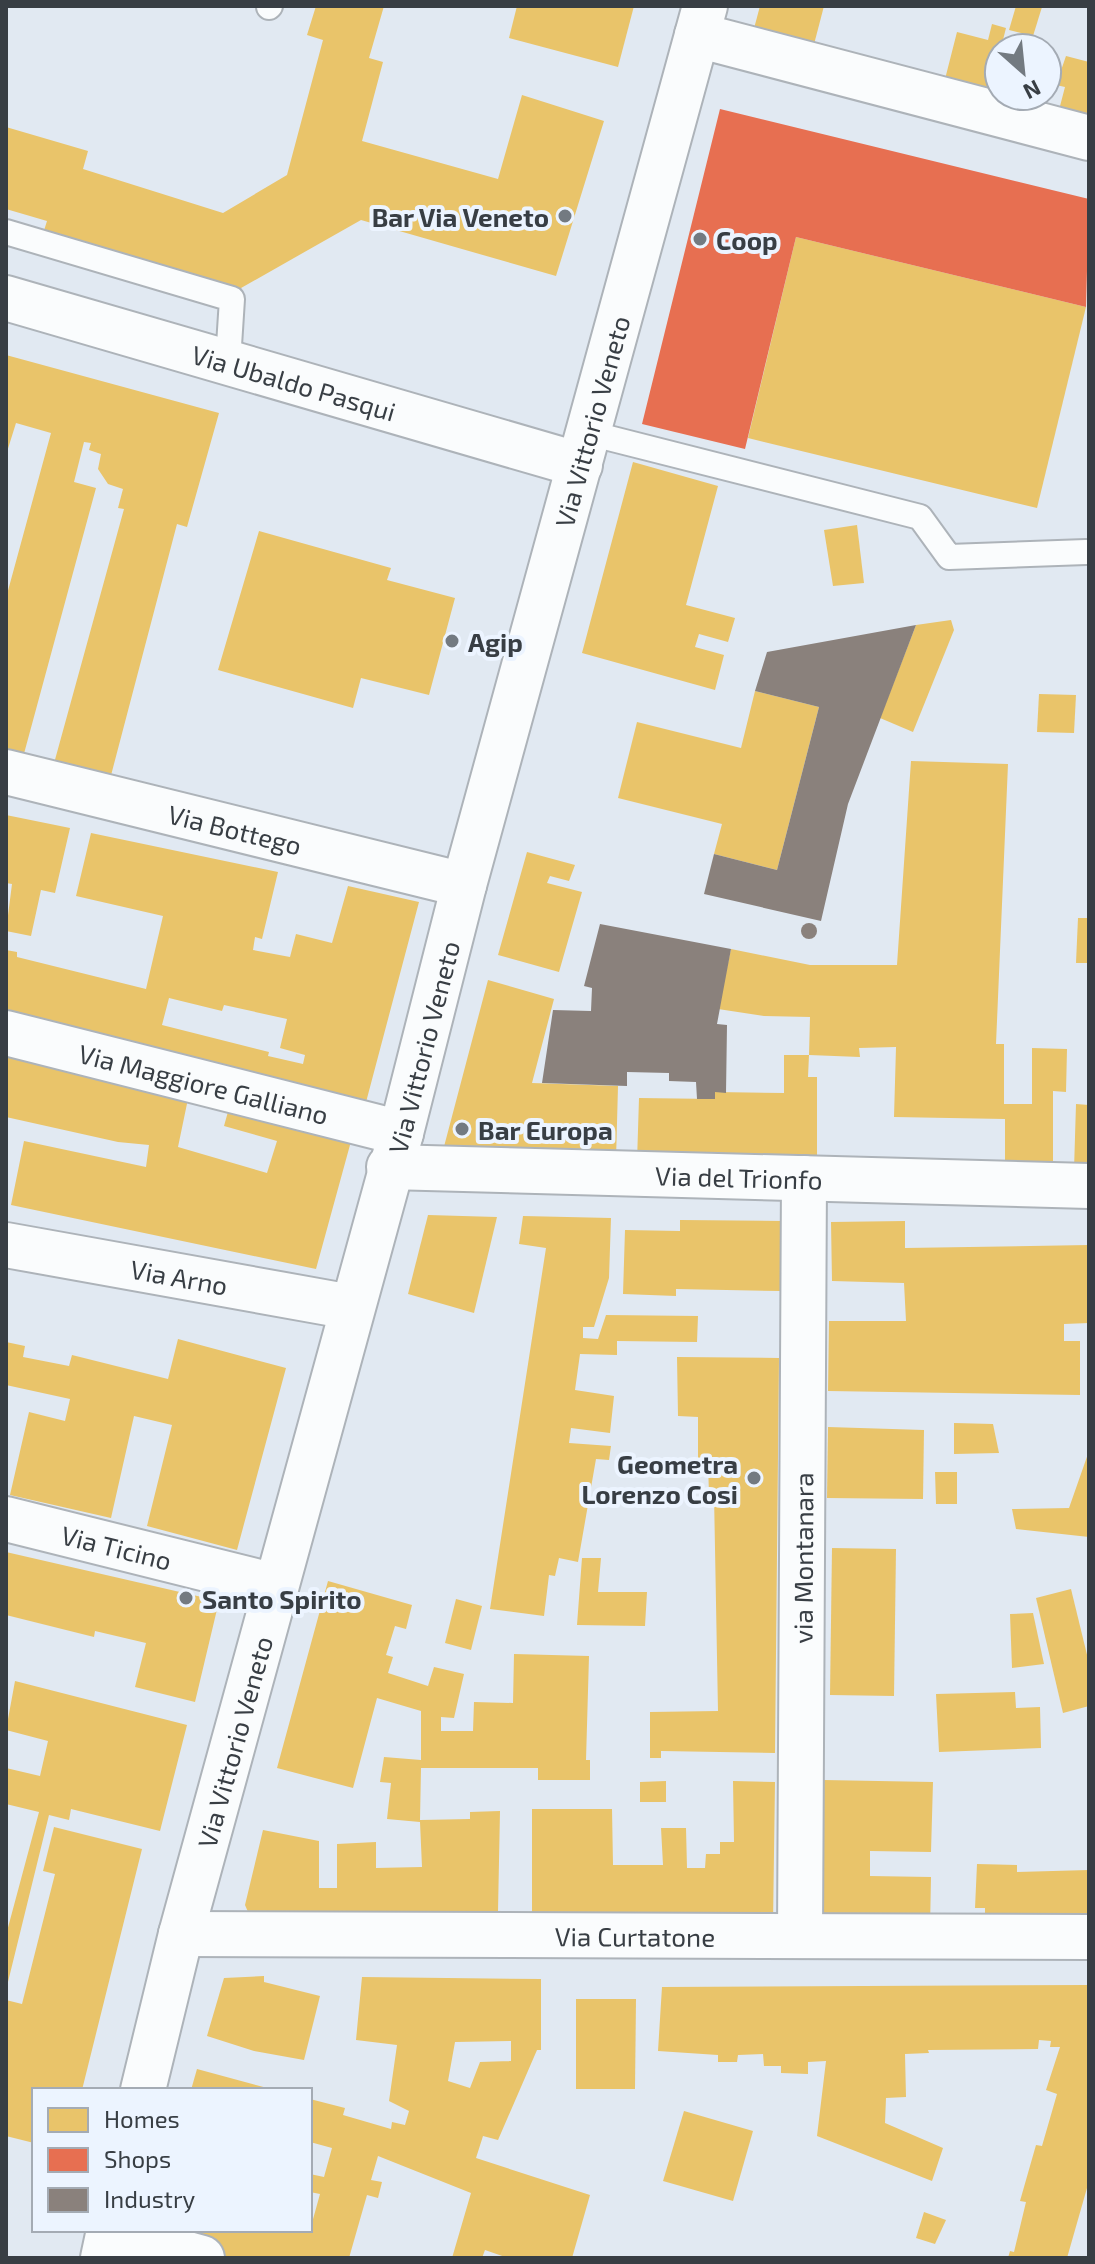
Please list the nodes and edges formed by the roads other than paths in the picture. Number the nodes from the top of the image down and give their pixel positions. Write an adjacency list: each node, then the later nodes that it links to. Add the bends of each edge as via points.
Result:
1 (701, 21): 2 (street); 6 (street, Via Vittorio Veneto)
2 (1089, 138)
3 (6, 232): 5 (lane, via 232,299)
4 (6, 298): 5 (street, Via Ubaldo Pasqui)
5 (228, 361): 6 (street, Via Ubaldo Pasqui)
6 (585, 449): 7 (lane, via 920,517 949,557); 9 (street, Via Vittorio Veneto)
7 (1086, 552)
8 (6, 772): 9 (street, Via Bottego)
9 (464, 885): 11 (street, Via Vittorio Veneto)
10 (6, 1033): 11 (street, Via Maggiore Galliano)
11 (395, 1150): 12 (street, Via del Trionfo); 15 (street, Via Vittorio Veneto)
12 (804, 1178): 13 (street, Via del Trionfo); 19 (street, via Montanara)
13 (1089, 1186)
14 (6, 1245): 15 (street, Via Arno)
15 (351, 1307): 17 (street, Via Vittorio Veneto)
16 (6, 1519): 17 (street, Via Ticino)
17 (275, 1586): 18 (street, Via Vittorio Veneto)
18 (181, 1934): 19 (street, Via Curtatone); 21 (street, Via Vittorio Veneto)
19 (800, 1936): 20 (street, Via Curtatone)
20 (1089, 1937)
21 (143, 2088)
22 (107, 2240): 23 (street)
23 (202, 2258)

